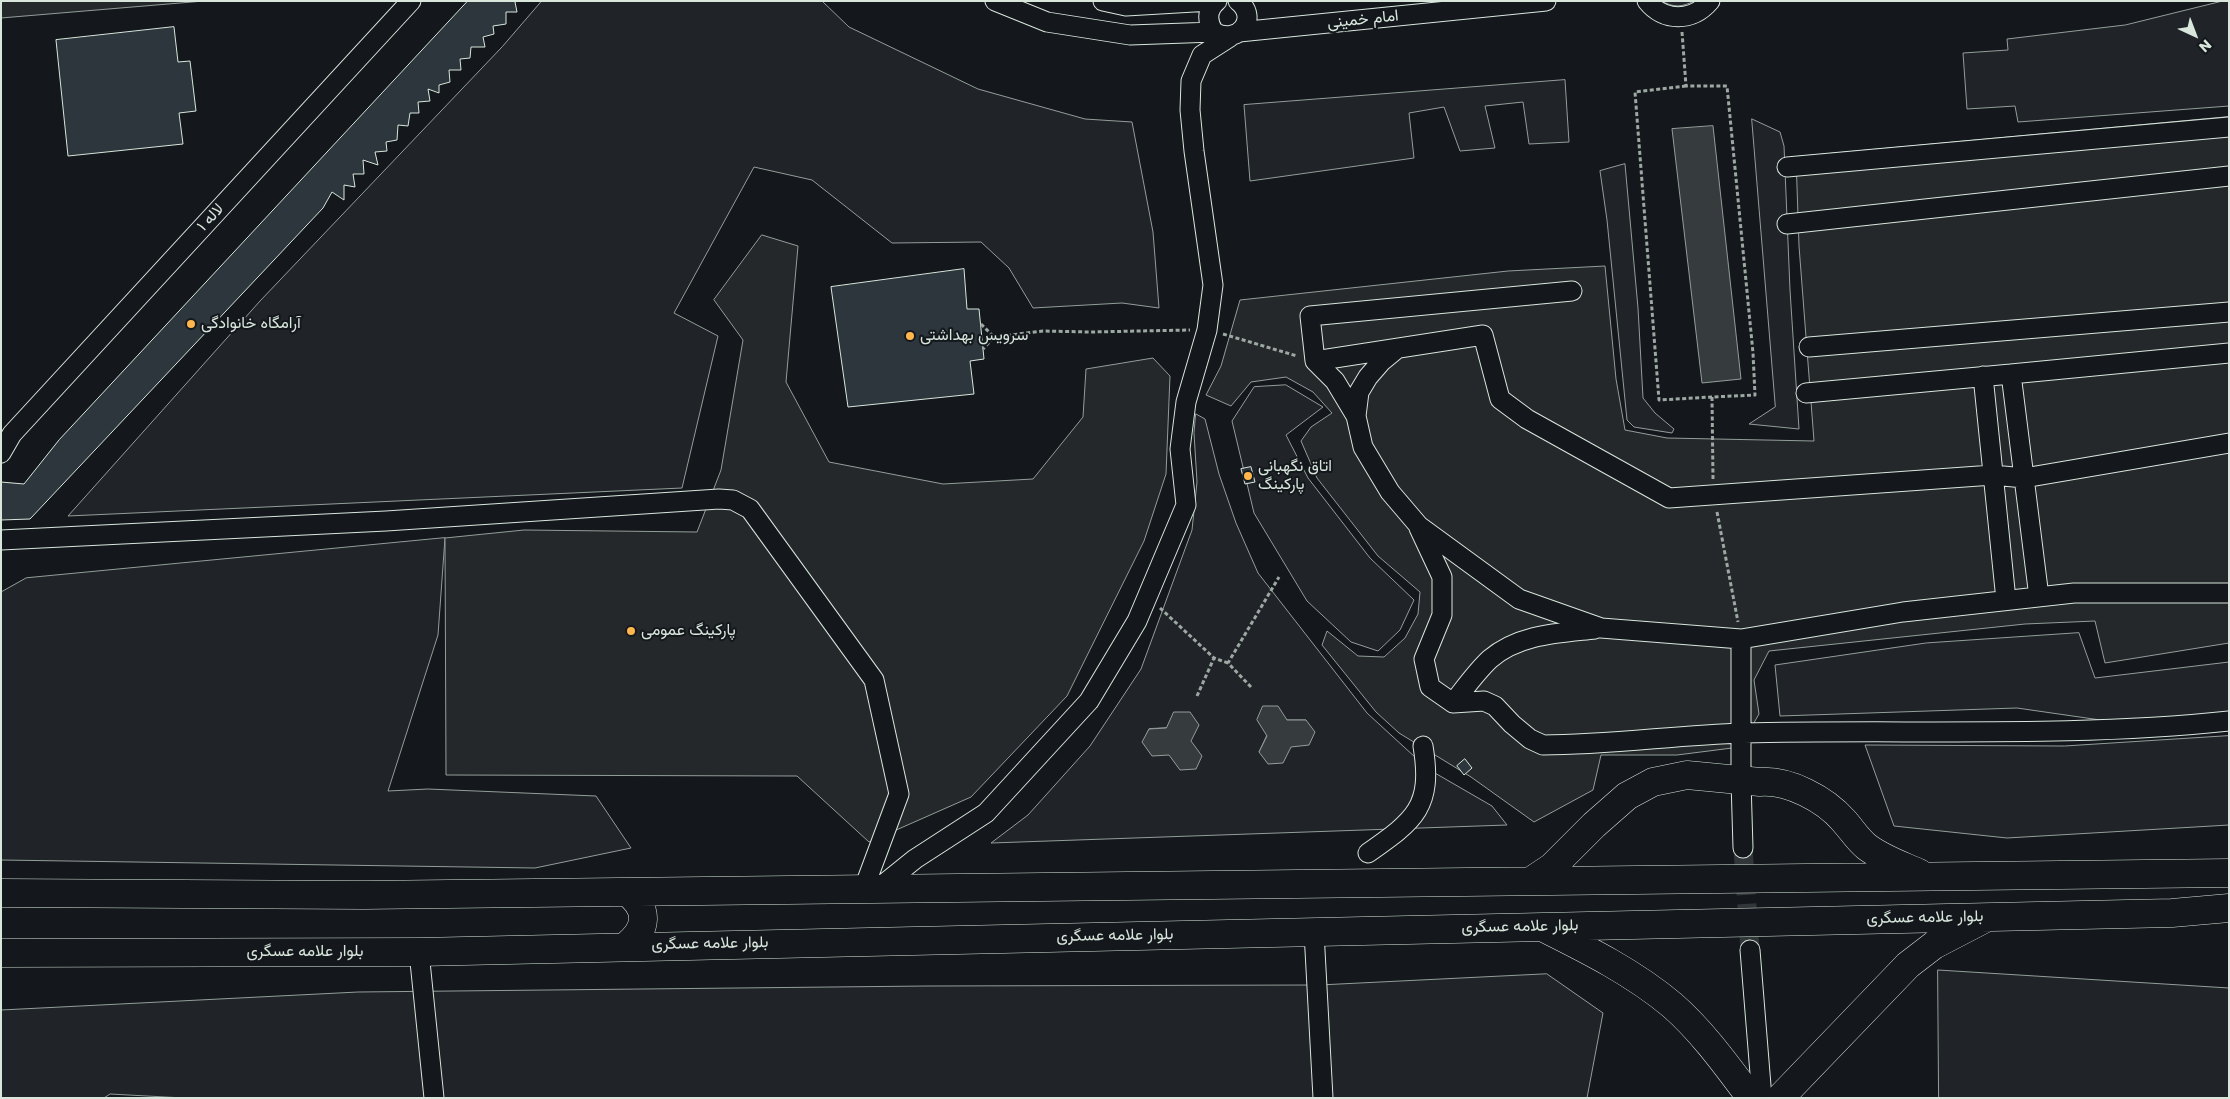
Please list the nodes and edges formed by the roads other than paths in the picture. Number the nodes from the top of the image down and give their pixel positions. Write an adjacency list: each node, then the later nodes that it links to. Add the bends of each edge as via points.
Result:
1 (411, 1): 26 (street, لاله ۱, via 12,434)
2 (995, 1): 10 (street, امام خمینی, via 1047,22 1130,35)
3 (1103, 1): 4 (street, via 1126,6)
4 (1211, 1)
5 (1217, 1): 10 (street, via 1208,21)
6 (1238, 1): 10 (street, via 1247,15 1244,28)
7 (1546, 1): 10 (street, امام خمینی)
8 (1647, 1): 9 (street, via 1657,11 1681,17 1704,8)
9 (1710, 1)
10 (1228, 34): 46 (street, via 1202,55 1191,81 1194,151 1213,285 1207,330 1186,402 1180,449 1186,505 1137,621 1089,701 986,813)
11 (2229, 126): 12 (street)
12 (1786, 166)
13 (2229, 176): 14 (street)
14 (1787, 224)
15 (1572, 291): 20 (street, via 1310,316)
16 (2229, 312): 17 (street)
17 (1809, 347)
18 (1398, 348): 20 (street); 24 (street, via 1368,377 1359,392); 27 (street, via 1483,335 1500,400 1527,419 1669,498)
19 (2229, 353): 21 (street)
20 (1315, 361): 24 (street, via 1336,381)
21 (2011, 374): 22 (street); 28 (street)
22 (1983, 376): 23 (street); 27 (street)
23 (1806, 392)
24 (1356, 416): 29 (street, via 1363,447 1390,492)
25 (2229, 443): 28 (street)
26 (1, 453)
27 (1993, 475): 28 (street); 33 (street)
28 (2024, 478): 32 (street)
29 (1419, 526): 34 (street, via 1519,599); 36 (street, via 1442,577 1442,615 1424,659 1430,687)
30 (1, 540): 46 (street, via 733,500 750,509 874,680 900,794)
31 (2229, 593): 32 (street, via 2074,593)
32 (2039, 597): 33 (street)
33 (2006, 600): 35 (street, via 1903,612)
34 (1601, 628): 35 (street); 36 (street, via 1542,635 1517,642 1492,657)
35 (1741, 640): 38 (street)
36 (1453, 703): 38 (street, via 1484,701 1495,706 1530,739 1543,745)
37 (2229, 721): 38 (street, via 2083,729)
38 (1741, 733): 40 (street)
39 (1423, 746): 42 (street, via 1427,782 1422,802 1414,817)
40 (1741, 780): 41 (street); 44 (highway, via 1772,782 1807,792 1884,858); 45 (highway, via 1687,775 1653,782 1627,796 1552,867)
41 (1743, 848)
42 (1368, 853)
43 (2224, 872): 44 (highway)
44 (1927, 876): 45 (highway)
45 (1531, 881): 46 (highway)
46 (872, 888): 47 (highway)
47 (627, 892): 48 (highway, via 364,895); 55 (highway, via 638,900 643,912 643,926)
48 (1, 893)
49 (2229, 908): 50 (highway, بلوار علامه عسگری)
50 (2172, 914): 51 (highway, بلوار علامه عسگری); 52 (highway)
51 (1990, 916): 53 (highway, بلوار علامه عسگری); 63 (highway, via 1934,946 1908,965)
52 (2229, 916)
53 (1541, 926): 54 (highway, بلوار علامه عسگری); 61 (highway, via 1615,965 1672,1005 1719,1056)
54 (1314, 932): 55 (highway, بلوار علامه عسگری); 60 (street)
55 (626, 946): 57 (highway, بلوار علامه عسگری)
56 (1750, 950): 62 (street)
57 (419, 952): 58 (highway, بلوار علامه عسگری); 59 (street)
58 (1, 954)
59 (434, 1098)
60 (1323, 1098)
61 (1751, 1098)
62 (1762, 1098)
63 (1780, 1098)

